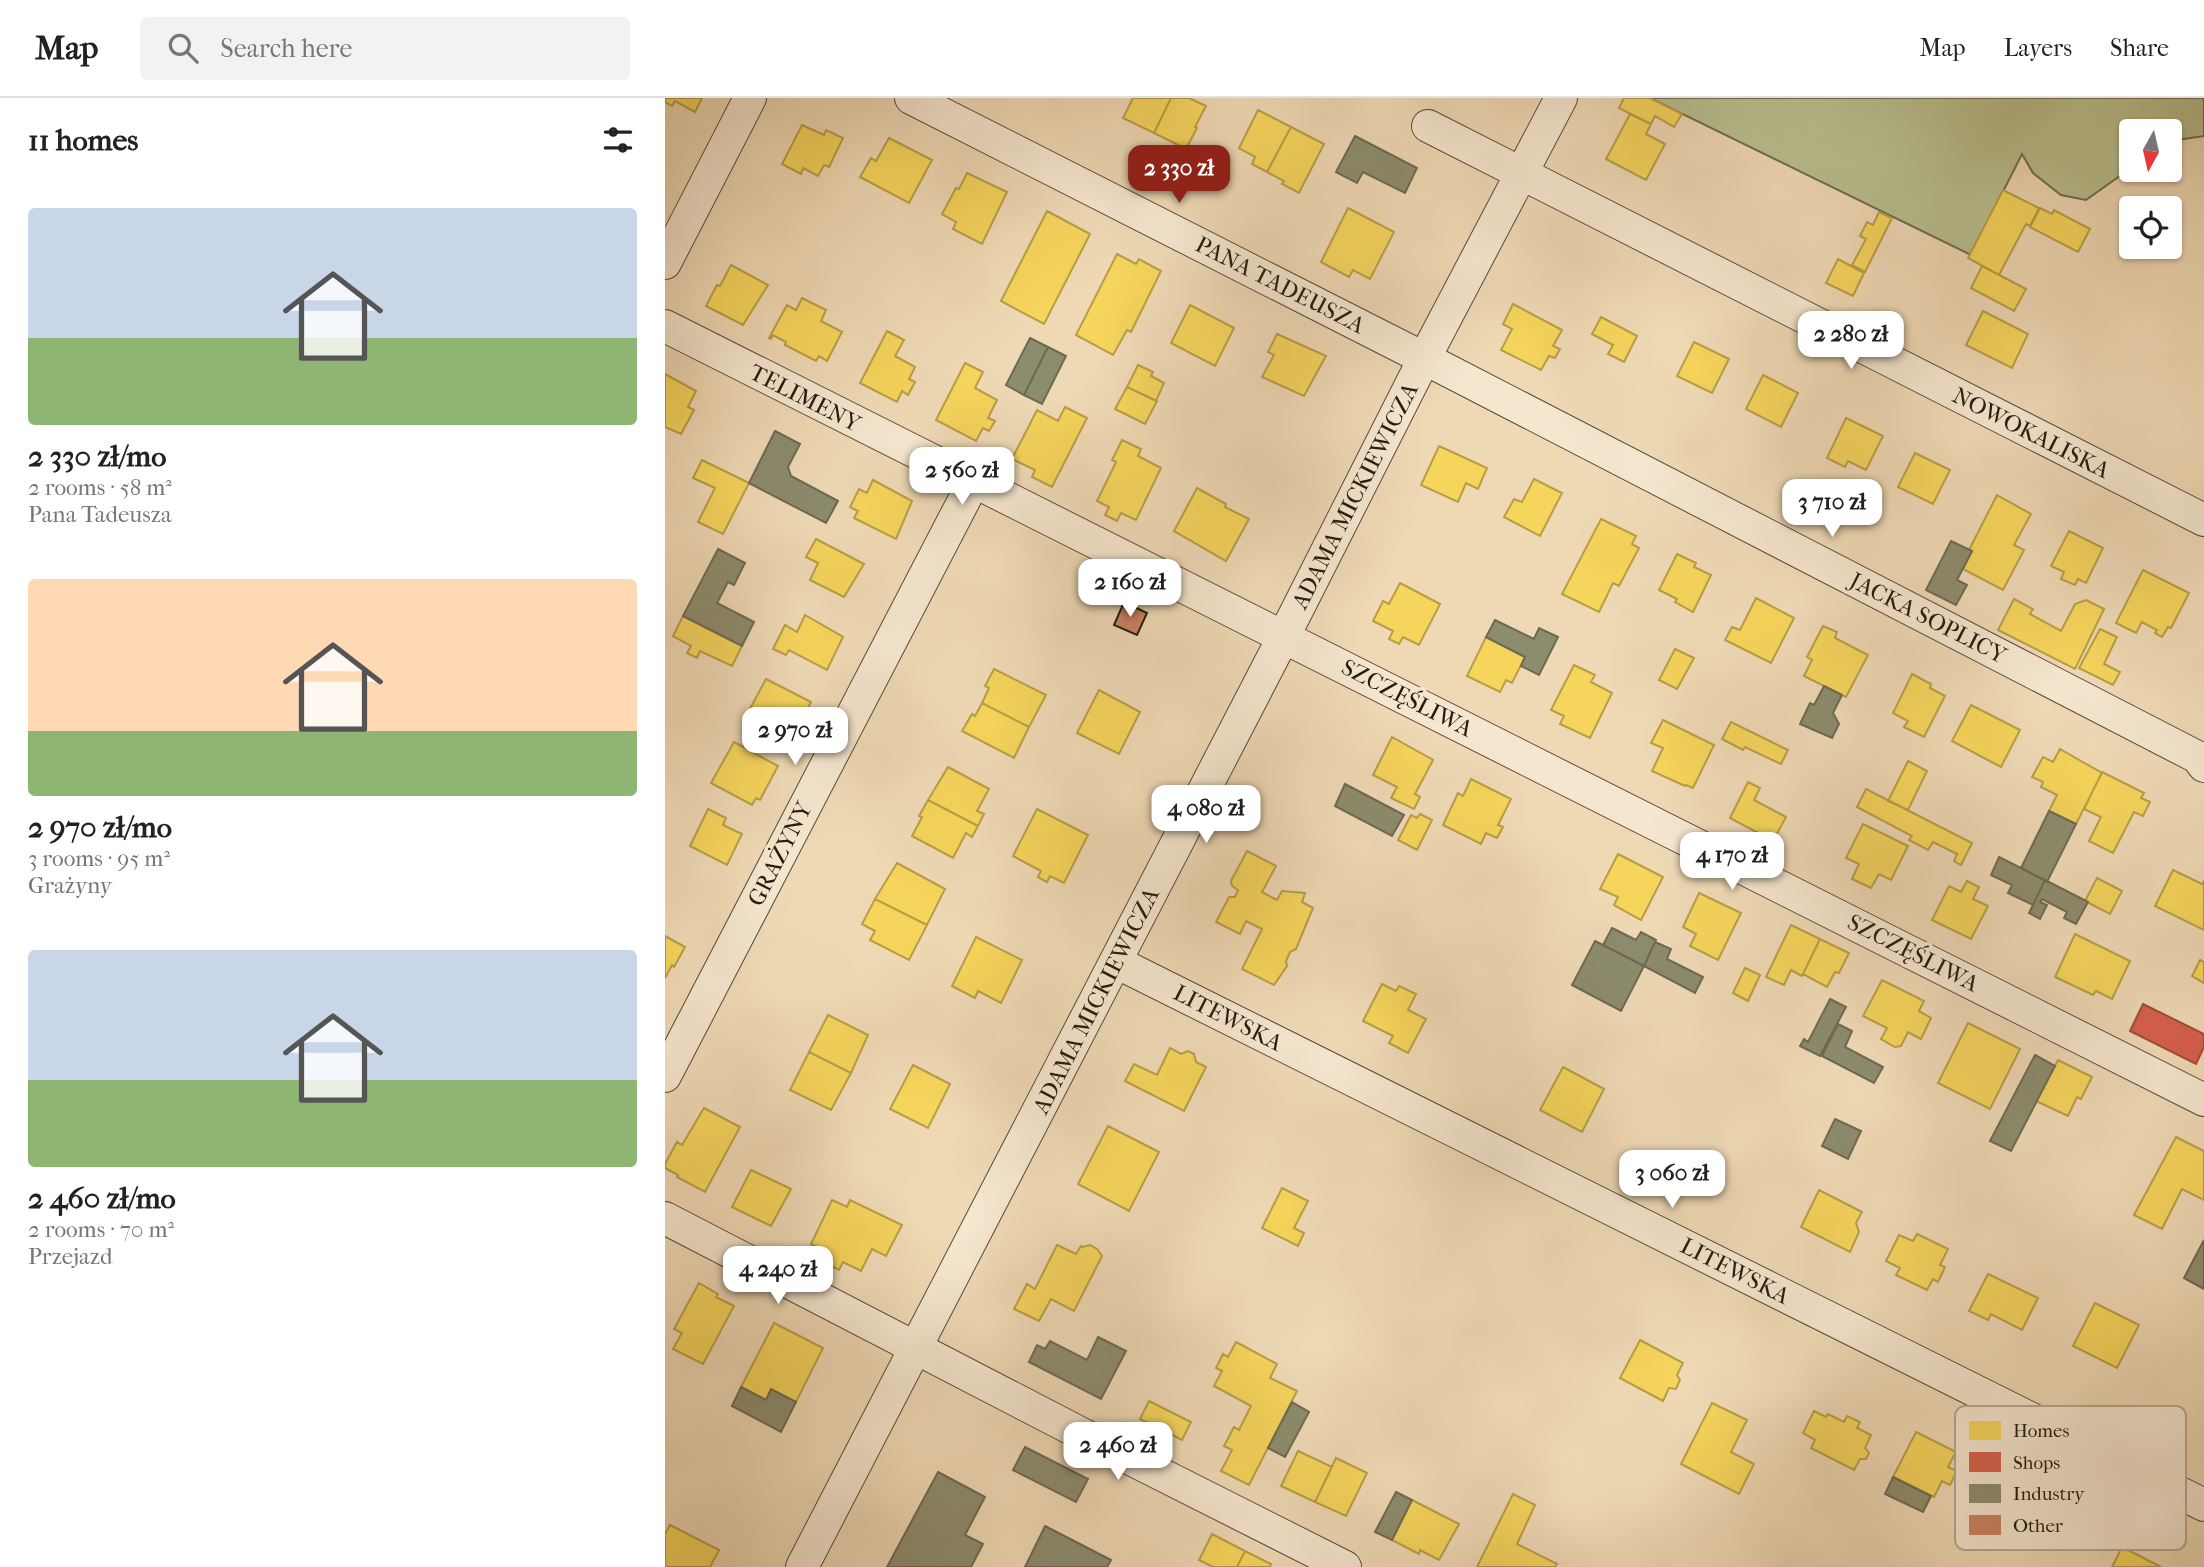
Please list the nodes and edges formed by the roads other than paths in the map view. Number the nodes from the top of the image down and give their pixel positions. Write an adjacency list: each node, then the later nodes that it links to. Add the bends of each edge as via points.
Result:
1 (750, 98): 6 (street)
2 (911, 98): 8 (street, PANA TADEUSZA)
3 (1561, 98): 5 (street, ADAMA MICKIEWICZA)
4 (1428, 126): 5 (street, NOWOKALISKA)
5 (1522, 174): 8 (street, ADAMA MICKIEWICZA); 10 (street, NOWOKALISKA)
6 (665, 263)
7 (665, 326): 9 (street, TELIMENY)
8 (1424, 359): 11 (street, ADAMA MICKIEWICZA); 12 (street, JACKA SOPLICY, via 2197,757)
9 (972, 483): 11 (street, TELIMENY); 14 (street, GRAŻYNY)
10 (2204, 520)
11 (1284, 636): 13 (street, ADAMA MICKIEWICZA); 15 (street, SZCZĘŚLIWA)
12 (2204, 766)
13 (1116, 962): 17 (street, ADAMA MICKIEWICZA); 18 (street, LITEWSKA)
14 (665, 1076)
15 (2204, 1100)
16 (665, 1218): 17 (street)
17 (915, 1348): 21 (street, ADAMA MICKIEWICZA); 22 (street)
18 (2006, 1406)
19 (2186, 1496): 20 (street, LITEWSKA)
20 (2204, 1505)
21 (802, 1567)
22 (1345, 1567)

